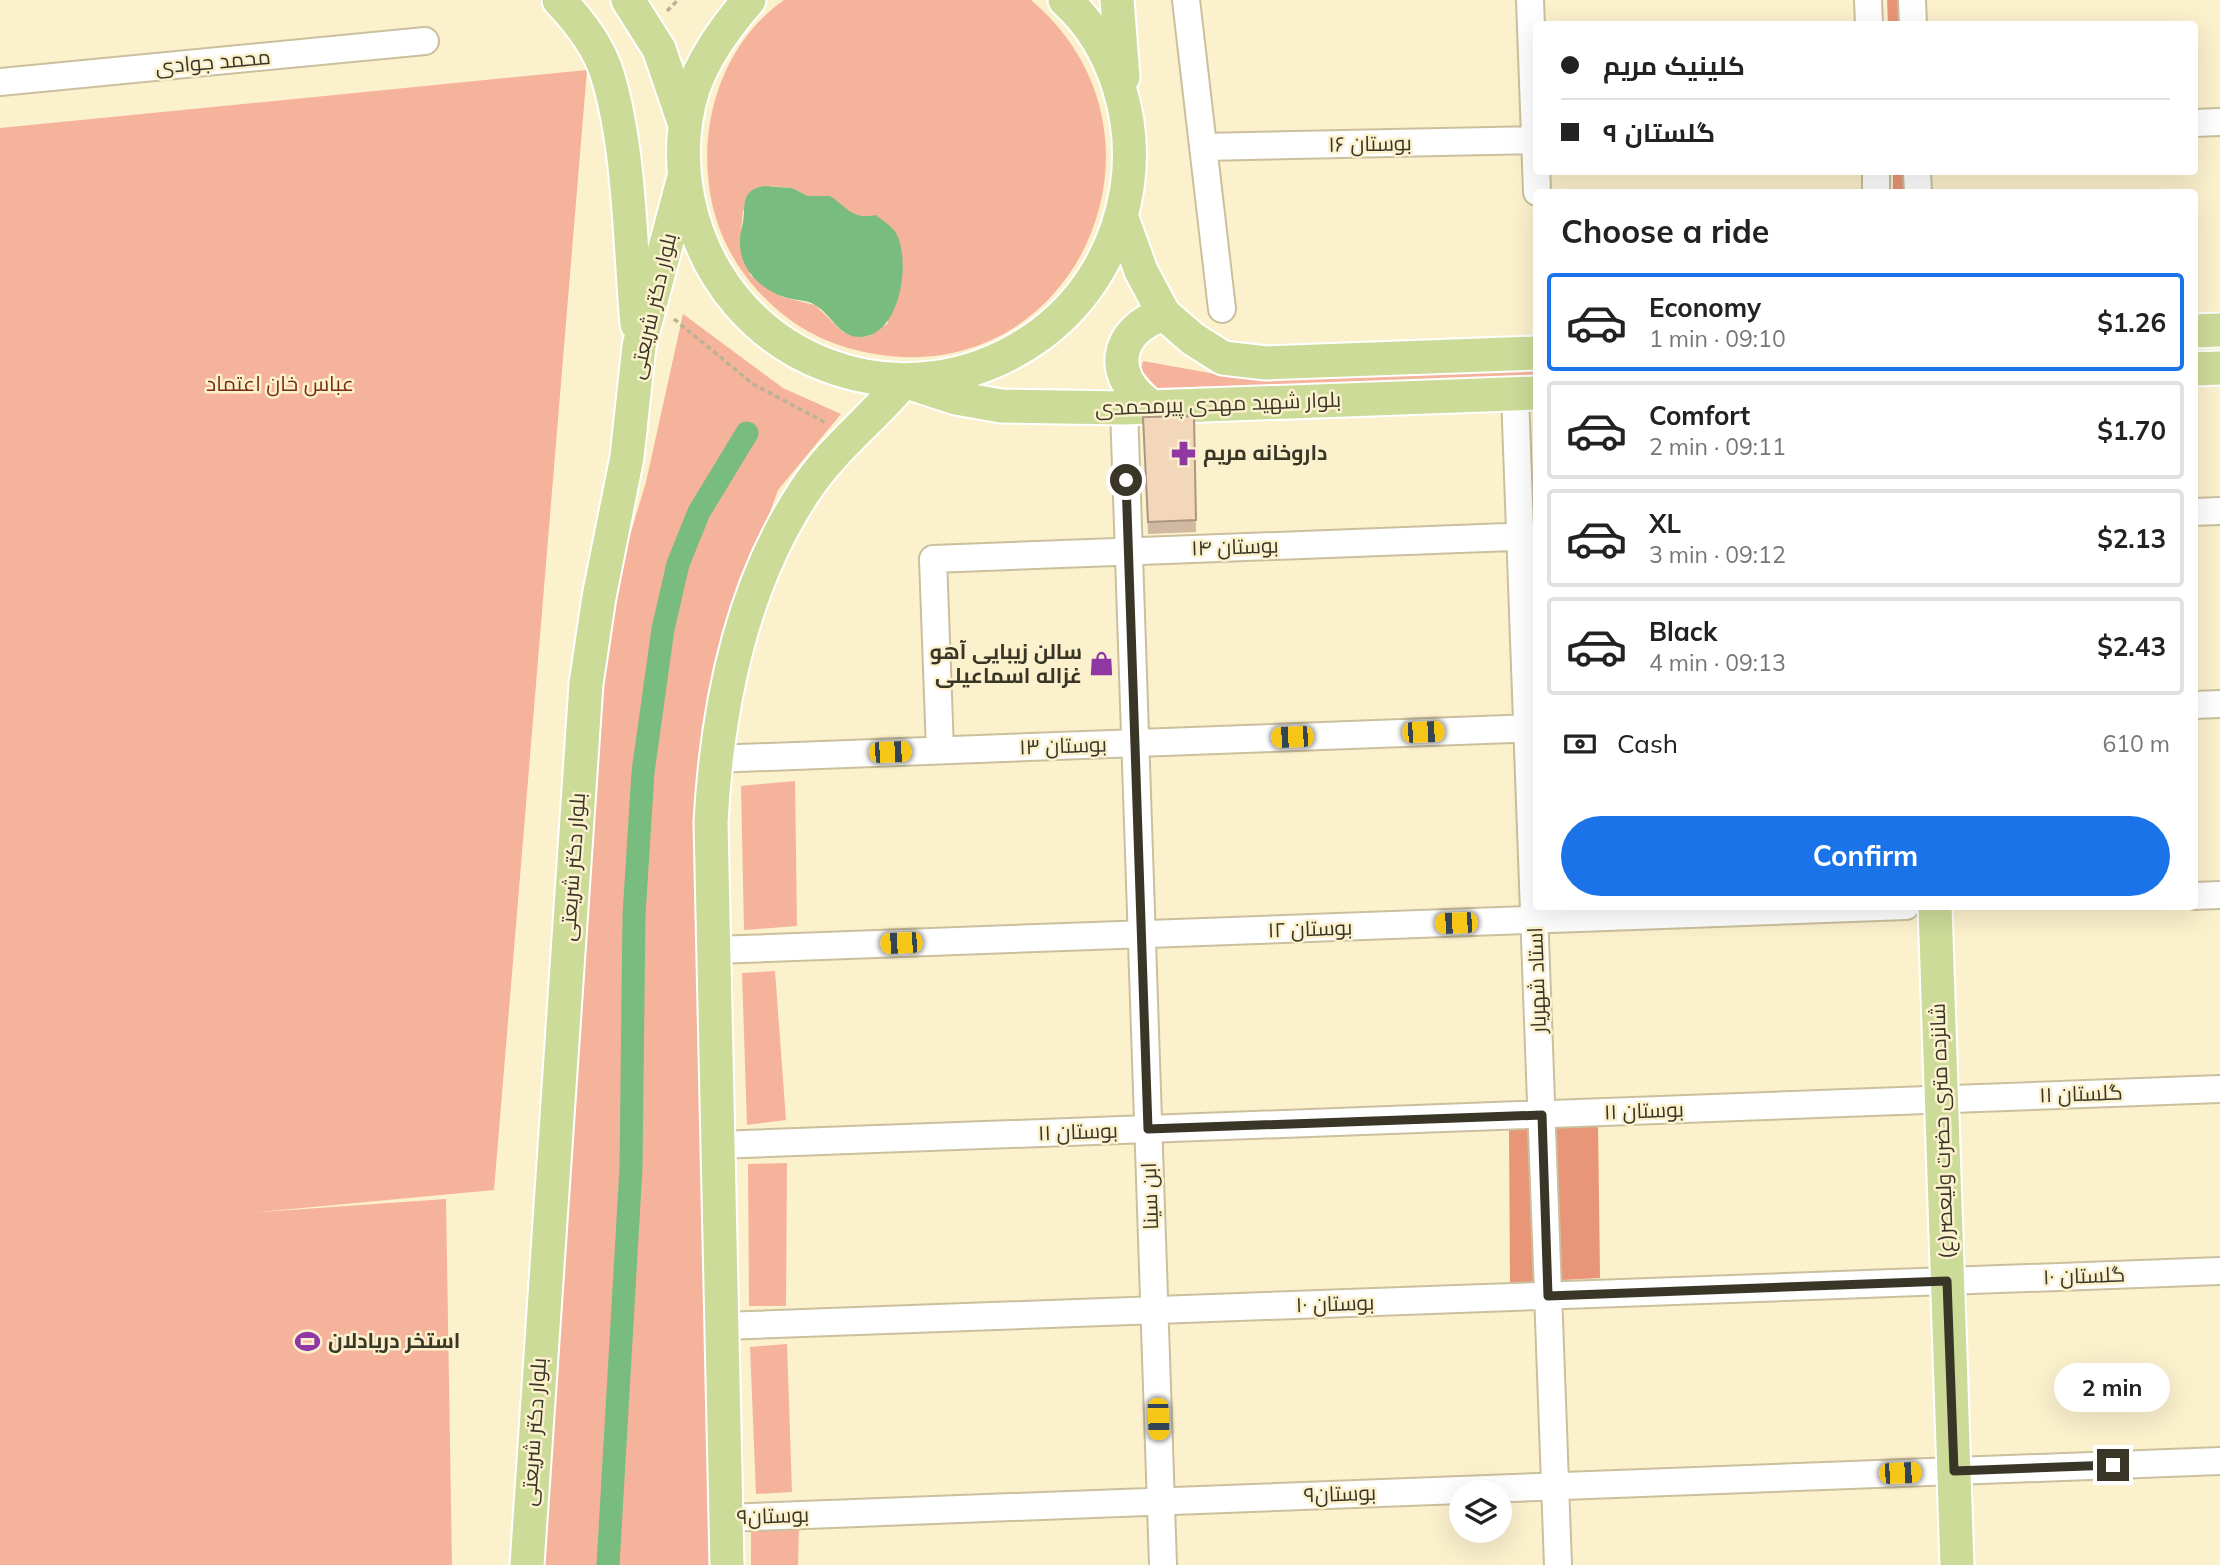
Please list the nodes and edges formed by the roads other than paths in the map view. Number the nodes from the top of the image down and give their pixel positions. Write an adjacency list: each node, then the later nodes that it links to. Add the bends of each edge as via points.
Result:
1 (559, 0): 27 (main road, via 578,21 608,75 621,150)
2 (628, 0): 18 (main road, via 659,49)
3 (749, 0): 18 (main road, via 722,32 698,76)
4 (1065, 0): 15 (main road, via 1077,10 1107,56)
5 (1117, 0): 15 (main road)
6 (1186, 0): 20 (street)
7 (1530, 0): 13 (street)
8 (1868, 0): 10 (street)
9 (1912, 0): 11 (street)
10 (1869, 21)
11 (1913, 21)
12 (425, 41): 14 (street, محمد جوادی)
13 (1533, 70)
14 (0, 82)
15 (1126, 108): 22 (main road, via 1131,163)
16 (2220, 122): 17 (street)
17 (2198, 123)
18 (685, 125): 21 (main road)
19 (1533, 140): 20 (street, بوستان ۱۶)
20 (1203, 147): 23 (street)
21 (684, 177): 27 (main road, بلوار دکتر شریعتی); 31 (main road, via 699,238 715,273 746,313 785,346 831,368)
22 (1122, 218): 24 (main road, via 1141,271); 31 (main road, via 1099,271 1063,317 1016,352 961,374)
23 (1222, 309)
24 (1164, 314): 28 (main road, بلوار شهید مهدی پیرمحمدی, via 1223,358 1266,363); 33 (main road, via 1133,330 1124,346 1121,364)
25 (2220, 330): 26 (main road)
26 (2198, 331)
27 (639, 346): 68 (main road, بلوار دکتر شریعتی, via 627,457 586,684)
28 (1533, 353)
29 (2198, 369): 30 (main road)
30 (2220, 369)
31 (904, 381): 33 (main road, بلوار شهید مهدی پیرمحمدی, via 1001,406); 43 (main road, via 804,491 781,529 728,678)
32 (1526, 394): 33 (main road, بلوار شهید مهدی پیرمحمدی); 36 (street, استاد شهریار)
33 (1138, 407): 37 (street, ابن سینا)
34 (2220, 511): 35 (street)
35 (2198, 512)
36 (1528, 536): 37 (street, بوستان ۱۴); 40 (street, استاد شهریار)
37 (1129, 551): 41 (street, ابن سینا); 42 (street, بوستان ۱۴, via 933,559)
38 (2220, 704): 39 (street)
39 (2198, 705)
40 (1532, 728): 41 (street, بوستان ۱۳); 44 (street, استاد شهریار)
41 (1135, 743): 42 (street, بوستان ۱۳); 51 (street, ابن سینا)
42 (940, 750): 43 (street, بوستان ۱۳)
43 (715, 759): 52 (main road)
44 (1533, 824)
45 (2220, 895): 46 (street)
46 (2198, 896)
47 (1534, 910): 50 (street, استاد شهریار)
48 (1800, 910): 50 (street, بوستان ۱۲)
49 (1935, 910): 54 (main road, شانزده متری حضرت ولیعصر(ع))
50 (1534, 920): 51 (street, بوستان ۱۲); 55 (street, استاد شهریار)
51 (1142, 935): 52 (street, بوستان ۱۲); 56 (street, ابن سینا)
52 (713, 950): 57 (main road)
53 (2220, 1089): 54 (street, گلستان ۱۱)
54 (1941, 1100): 55 (street, بوستان ۱۱); 59 (main road, شانزده متری حضرت ولیعصر(ع))
55 (1542, 1115): 56 (street, بوستان ۱۱); 60 (street, استاد شهریار)
56 (1148, 1129): 57 (street, بوستان ۱۱); 61 (street, ابن سینا)
57 (718, 1145): 62 (main road)
58 (2220, 1271): 59 (street, گلستان ۱۰)
59 (1947, 1281): 60 (street, بوستان ۱۰); 64 (main road, شانزده متری حضرت ولیعصر(ع))
60 (1548, 1296): 61 (street, بوستان ۱۰); 65 (street, استاد شهریار)
61 (1154, 1311): 62 (street, بوستان ۱۰); 66 (street, ابن سینا)
62 (722, 1326): 67 (main road)
63 (2220, 1461): 64 (street, بوستان۹)
64 (1954, 1471): 65 (street, بوستان۹); 72 (main road, شانزده متری حضرت ولیعصر(ع))
65 (1555, 1486): 66 (street, بوستان۹); 71 (street, استاد شهریار)
66 (1161, 1501): 67 (street, بوستان۹); 70 (street, ابن سینا)
67 (726, 1518): 69 (main road)
68 (527, 1565)
69 (727, 1565)
70 (1163, 1565)
71 (1558, 1565)
72 (1957, 1565)

